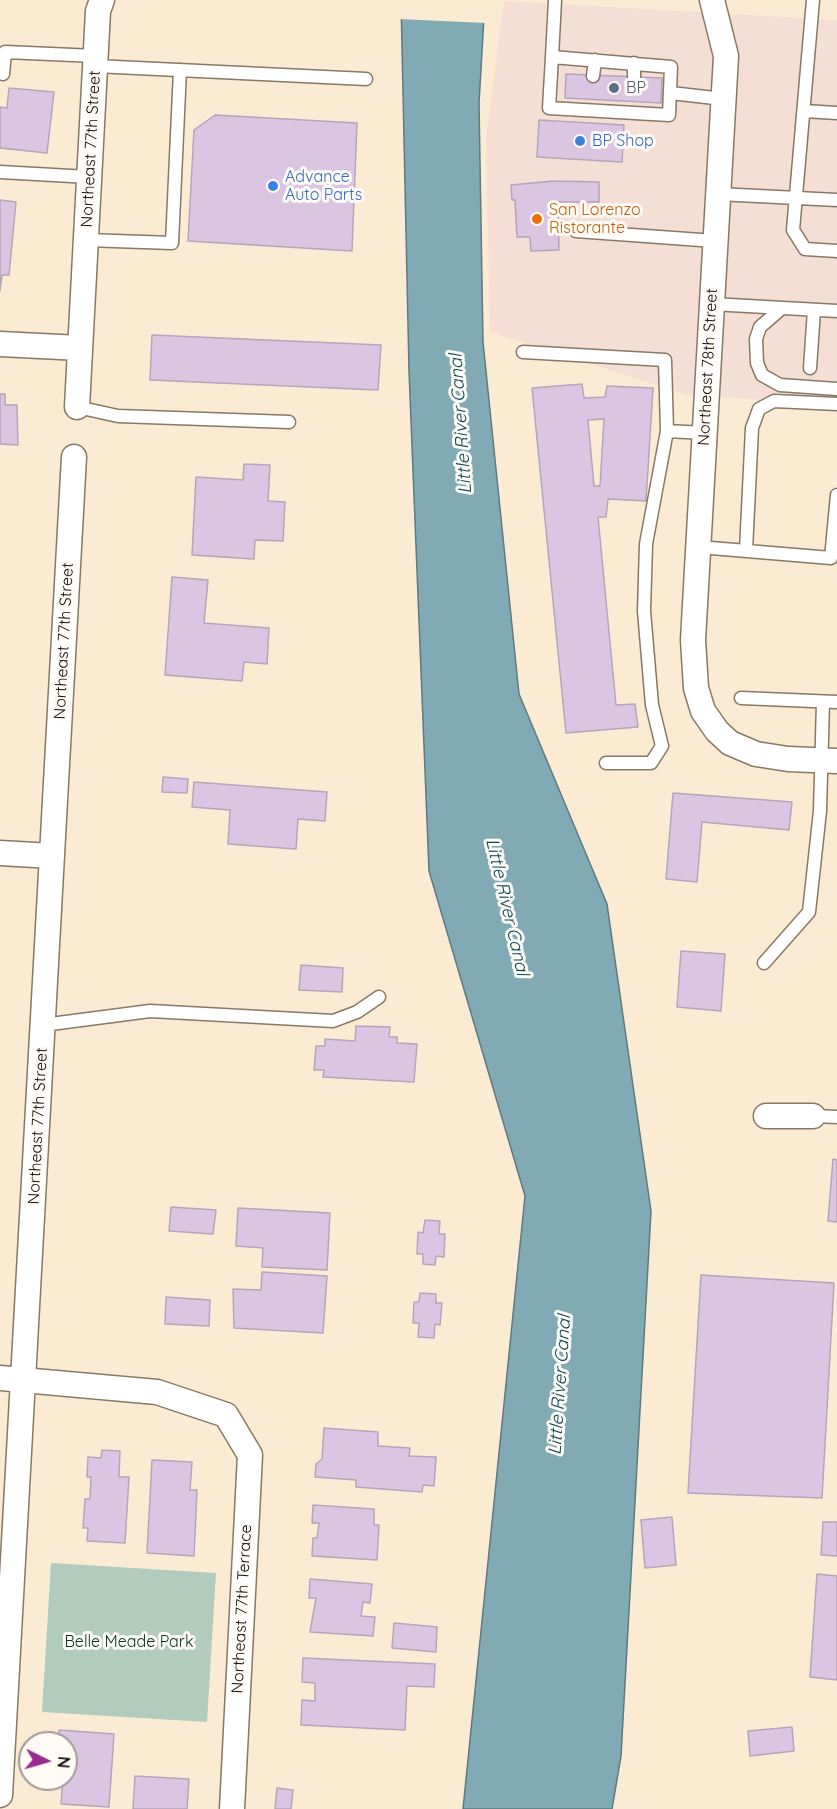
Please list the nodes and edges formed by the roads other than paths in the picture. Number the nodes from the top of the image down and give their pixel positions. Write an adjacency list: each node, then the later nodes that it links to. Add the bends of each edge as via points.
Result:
1 (102, 0): 7 (street, Northeast 77th Street)
2 (555, 0): 5 (lane)
3 (712, 0): 15 (street, Northeast 78th Street, via 726,56)
4 (813, 0): 16 (lane)
5 (552, 57): 6 (lane); 14 (lane, via 549,108 632,107 669,115)
6 (595, 60): 8 (lane); 11 (lane)
7 (96, 61): 9 (lane); 10 (lane, via 5,52); 19 (street, Northeast 77th Street)
8 (634, 63): 12 (lane); 14 (lane, via 671,67)
9 (180, 70): 13 (lane); 24 (lane, via 172,243)
10 (0, 74)
11 (593, 75)
12 (633, 77)
13 (366, 79)
14 (671, 93): 15 (lane)
15 (723, 99): 20 (street, Northeast 78th Street)
16 (804, 111): 17 (lane); 21 (lane)
17 (837, 113)
18 (0, 172): 19 (lane)
19 (89, 177): 24 (street, Northeast 77th Street)
20 (718, 194): 21 (lane); 25 (street, Northeast 78th Street)
21 (797, 198): 22 (lane); 26 (lane, via 793,230 805,249)
22 (837, 200)
23 (576, 231): 25 (lane)
24 (86, 240): 32 (street, Northeast 77th Street)
25 (715, 241): 27 (street, Northeast 78th Street)
26 (837, 251)
27 (712, 304): 28 (lane); 40 (street, Northeast 78th Street)
28 (782, 308): 29 (lane); 35 (lane, via 760,327 756,339 762,375 780,385)
29 (814, 310): 30 (lane); 34 (lane)
30 (837, 311)
31 (0, 344): 32 (street)
32 (80, 348): 37 (street, Northeast 77th Street)
33 (523, 352): 39 (lane, via 665,360)
34 (810, 368)
35 (837, 389)
36 (837, 404): 44 (lane, via 774,401 759,409 752,428)
37 (77, 407): 38 (lane, via 118,416)
38 (289, 422)
39 (667, 431): 40 (lane); 50 (lane, via 646,544 644,611 652,705 662,746 651,763)
40 (705, 433): 43 (street, Northeast 78th Street)
41 (74, 457): 52 (street, Northeast 77th Street)
42 (837, 495): 45 (lane)
43 (699, 547): 44 (lane); 49 (street, Northeast 78th Street, via 693,663 703,711 730,743 756,754)
44 (746, 550): 45 (lane)
45 (834, 559)
46 (741, 698): 47 (lane)
47 (823, 702): 48 (lane); 49 (lane)
48 (837, 702)
49 (829, 761): 53 (lane, via 809,912)
50 (606, 763)
51 (0, 853): 52 (street)
52 (52, 856): 55 (street, Northeast 77th Street)
53 (764, 963)
54 (380, 997): 55 (lane, via 333,1021 150,1011)
55 (43, 1025): 60 (street, Northeast 77th Street)
56 (766, 1116): 57 (street)
57 (813, 1116): 58 (lane)
58 (837, 1117)
59 (0, 1378): 60 (street)
60 (24, 1380): 61 (street, Northeast 77th Street); 62 (street, Northeast 77th Terrace, via 157,1392 226,1415 250,1455)
61 (0, 1795)
62 (232, 1809)

